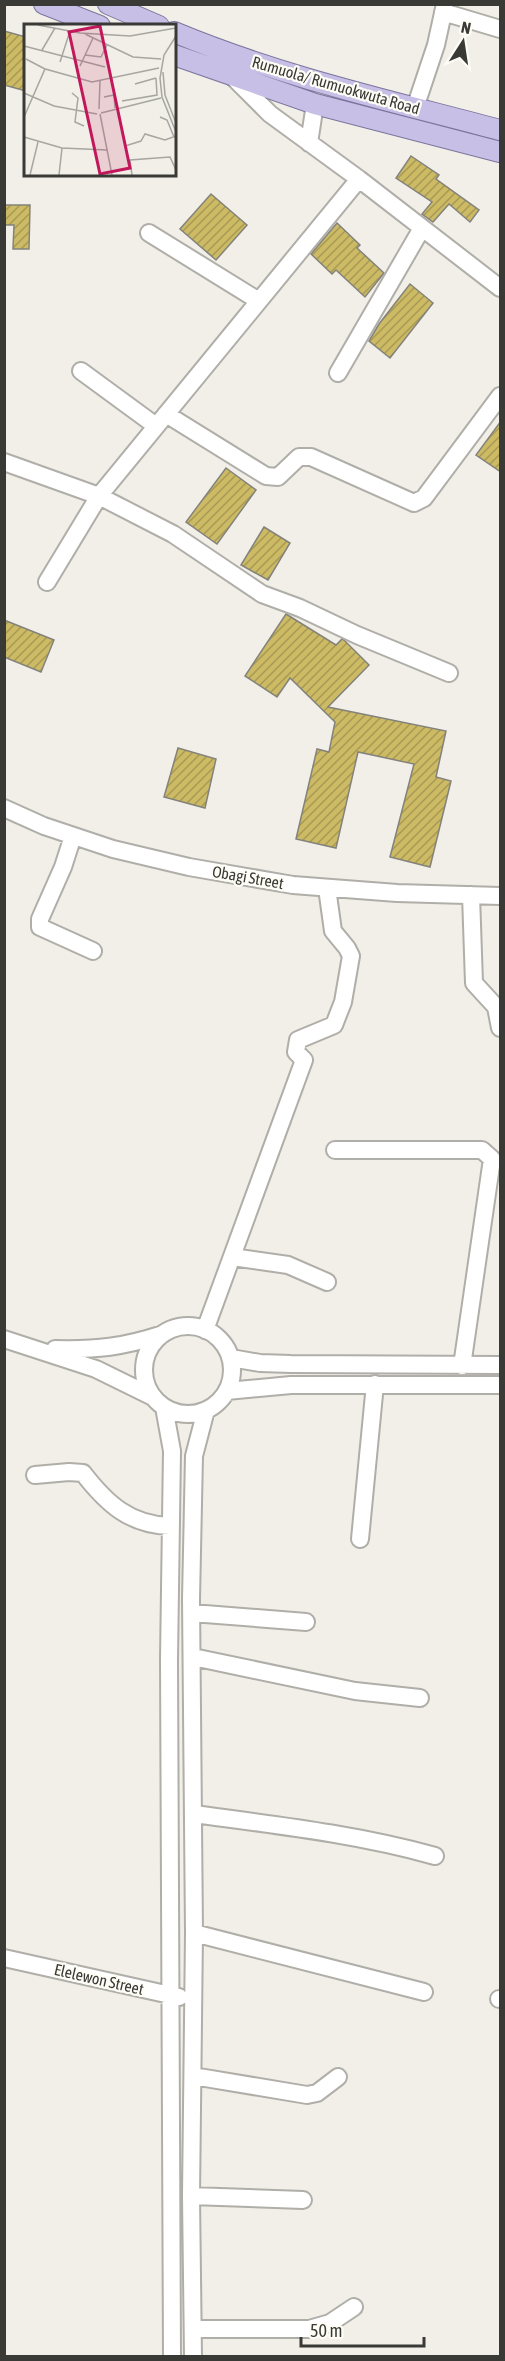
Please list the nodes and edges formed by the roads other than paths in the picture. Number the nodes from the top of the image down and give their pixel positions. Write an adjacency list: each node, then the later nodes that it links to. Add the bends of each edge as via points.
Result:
1 (44, 4): 4 (main road)
2 (108, 4): 5 (main road)
3 (444, 8): 6 (street); 11 (street)
4 (94, 24)
5 (154, 24)
6 (501, 29)
7 (176, 33): 11 (main road, Rumuola/ Rumuokwuta Road, via 219,51)
8 (176, 57): 9 (main road, Rumuola/ Rumuokwuta Road)
9 (231, 75): 10 (main road, Rumuola/ Rumuokwuta Road); 13 (street, via 270,114)
10 (315, 104): 13 (street); 14 (main road, Rumuola/ Rumuokwuta Road)
11 (415, 108): 12 (main road, Rumuola/ Rumuokwuta Road)
12 (501, 130)
13 (309, 143): 15 (street)
14 (501, 152)
15 (359, 179): 16 (street); 19 (street)
16 (422, 228): 18 (street); 21 (street)
17 (149, 233): 19 (street)
18 (501, 288)
19 (259, 301): 23 (street)
20 (81, 371): 23 (street)
21 (338, 373)
22 (501, 396): 23 (street, via 424,498 414,503 311,457 299,457 278,477 266,476)
23 (161, 420): 25 (street)
24 (4, 462): 25 (street)
25 (99, 496): 26 (street); 27 (street, via 173,534 262,594)
26 (47, 582)
27 (449, 673)
28 (4, 808): 29 (street, Obagi Street)
29 (73, 836): 30 (street, Obagi Street, via 189,867); 33 (street, via 40,927)
30 (327, 888): 31 (street, Obagi Street); 36 (street, via 333,931 351,957 343,1002 334,1025 298,1040 296,1052 304,1059)
31 (471, 895): 32 (street, Obagi Street); 34 (street, via 474,983 496,1007)
32 (501, 896)
33 (93, 951)
34 (501, 1028)
35 (335, 1150): 44 (street, via 482,1150 492,1159)
36 (232, 1257): 37 (street, via 288,1265); 38 (street)
37 (327, 1282)
38 (205, 1330): 39 (street, via 192,1326); 42 (street, via 221,1341)
39 (164, 1334): 41 (street, via 98,1350); 48 (street, via 154,1343 145,1362 146,1384)
40 (4, 1339): 41 (street)
41 (40, 1349): 48 (street, via 96,1369)
42 (231, 1358): 44 (street, via 281,1364); 47 (street)
43 (501, 1365): 44 (street)
44 (462, 1366)
45 (375, 1384): 46 (street); 47 (street); 52 (street)
46 (501, 1385)
47 (227, 1391): 49 (street)
48 (159, 1402): 49 (street, via 184,1413); 51 (street, via 172,1451)
49 (206, 1410): 53 (street, via 194,1456)
50 (35, 1475): 51 (street, via 83,1473 110,1504 137,1521)
51 (170, 1526): 62 (street)
52 (360, 1539)
53 (192, 1613): 54 (street); 55 (street)
54 (306, 1622)
55 (193, 1657): 56 (street, via 355,1691); 57 (street)
56 (420, 1698)
57 (194, 1814): 58 (street, via 323,1831); 59 (street)
58 (435, 1856)
59 (195, 1934): 61 (street); 63 (street)
60 (4, 1958): 62 (street, Elelewon Street)
61 (424, 1992)
62 (170, 1995): 63 (street, Elelewon Street); 70 (street)
63 (193, 2000): 64 (street)
64 (194, 2076): 65 (street, via 307,2095 317,2093); 66 (street)
65 (338, 2077)
66 (191, 2196): 67 (street); 69 (street)
67 (303, 2200)
68 (354, 2307): 69 (street, via 330,2323 309,2329)
69 (193, 2329): 71 (street)
70 (172, 2356)
71 (193, 2356)

